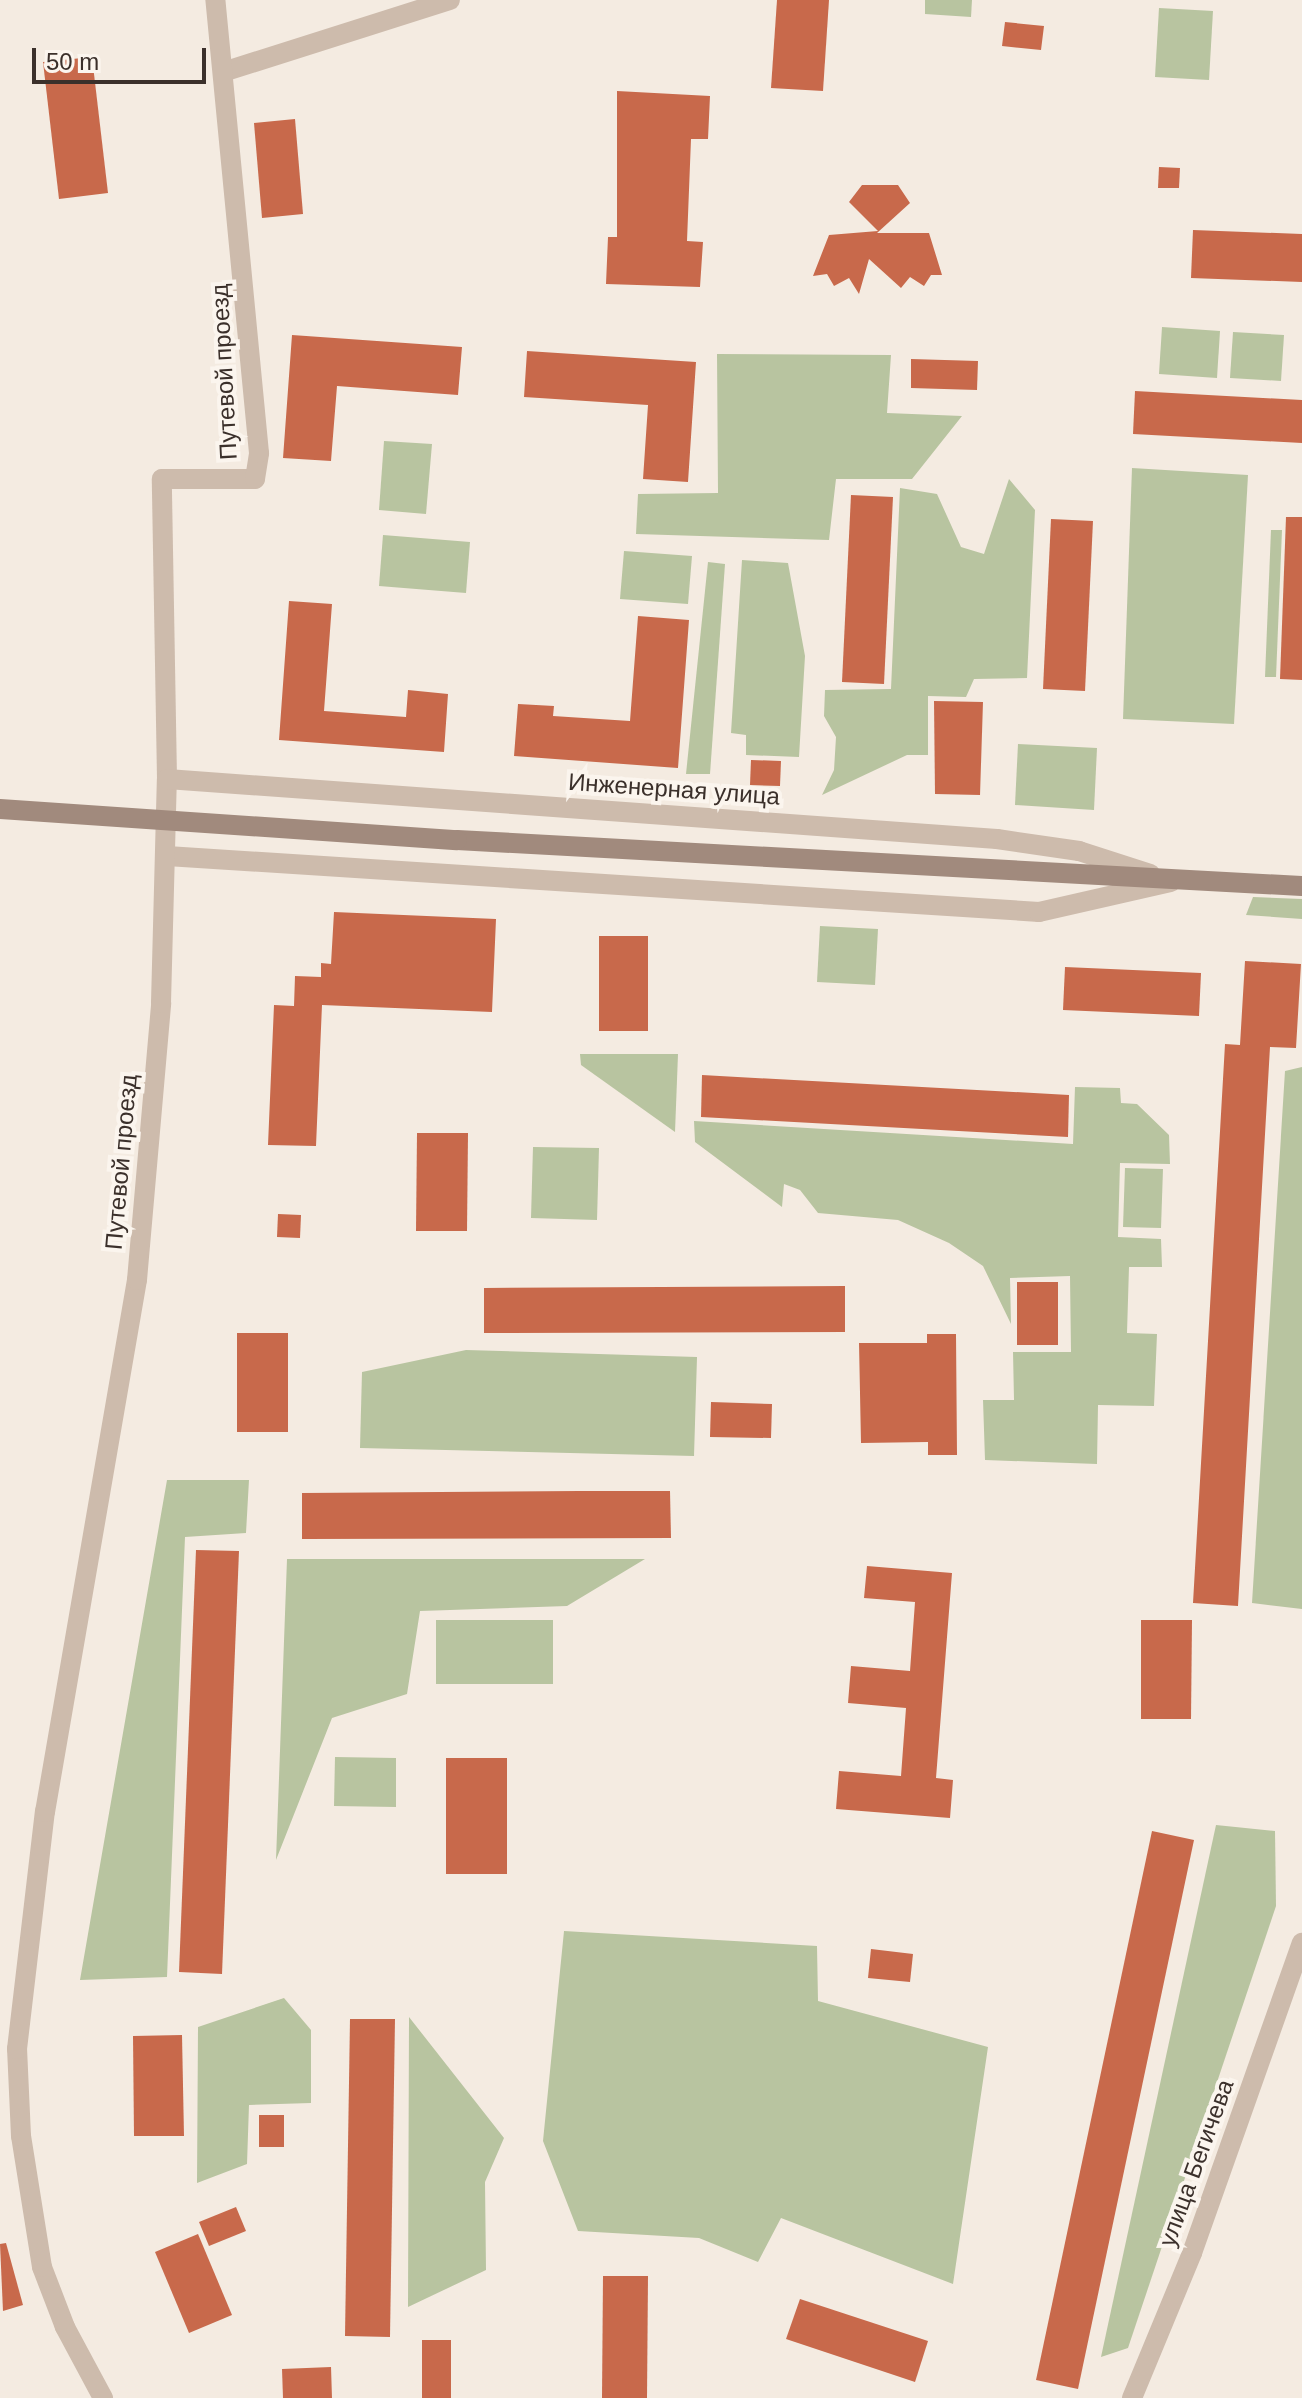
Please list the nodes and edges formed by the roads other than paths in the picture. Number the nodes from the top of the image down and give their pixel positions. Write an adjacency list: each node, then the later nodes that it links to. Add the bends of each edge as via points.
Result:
1 (215, 0): 3 (street, Путевой проезд)
2 (450, 0): 3 (street)
3 (223, 72): 4 (street, Путевой проезд, via 259,453 255,479 162,479)
4 (167, 779): 6 (street, Путевой проезд); 7 (street, Инженерная улица, via 997,839 1079,851)
5 (0, 809): 7 (main road, bridge)
6 (167, 856): 7 (street, Инженерная улица, via 1039,912); 10 (street, Путевой проезд, via 137,1280 45,1812 17,2049 21,2136 42,2267 65,2327)
7 (1171, 882): 8 (main road, Инженерная улица)
8 (1302, 886)
9 (1302, 1943): 11 (street, улица Бегичева, via 1192,2253)
10 (103, 2398)
11 (1132, 2398)

